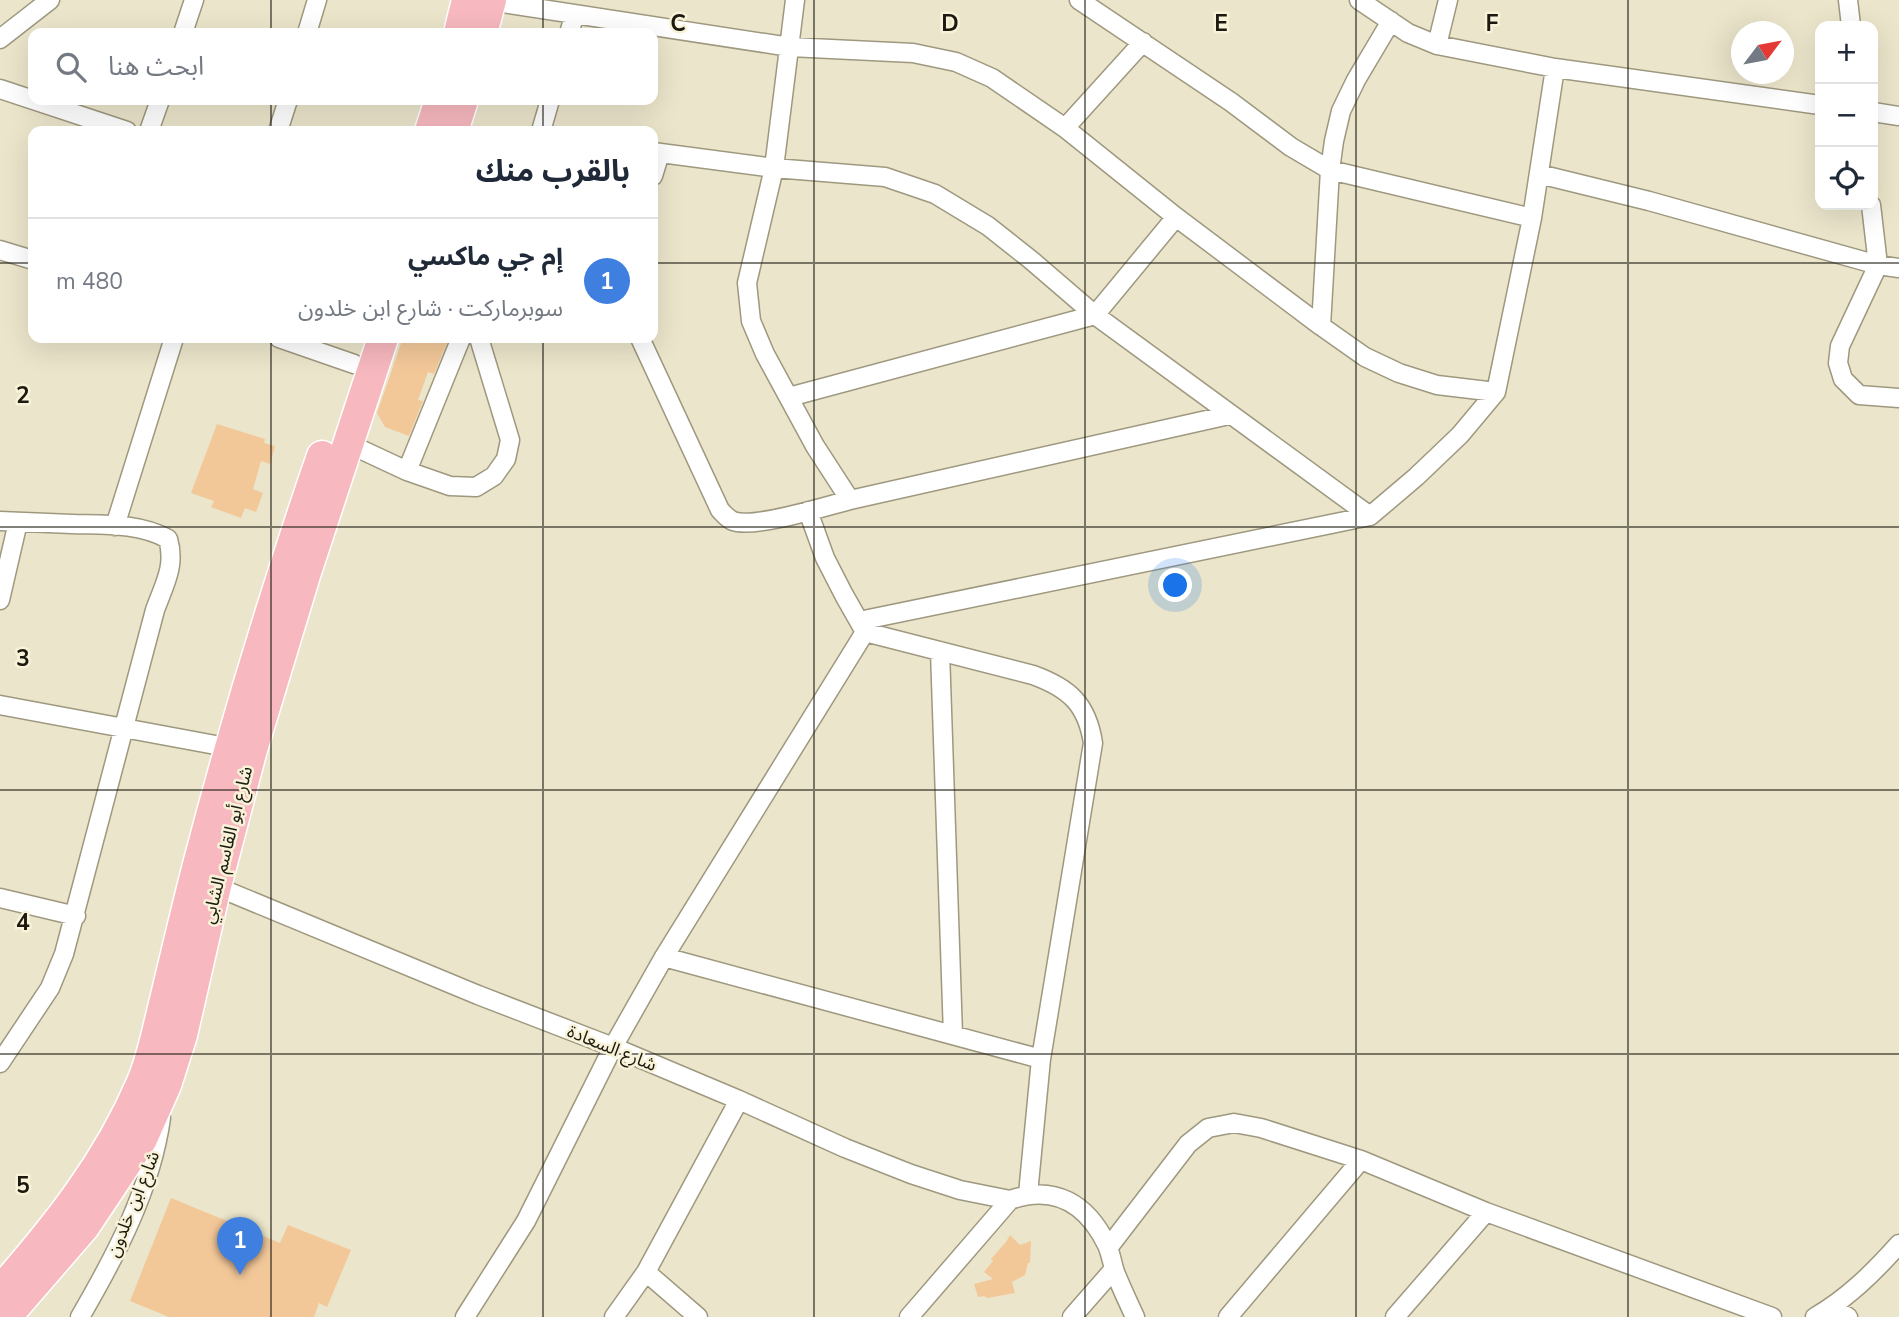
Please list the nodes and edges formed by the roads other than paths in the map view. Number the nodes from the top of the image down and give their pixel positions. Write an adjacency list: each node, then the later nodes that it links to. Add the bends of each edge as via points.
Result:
1 (50, 0): 18 (street)
2 (194, 0): 13 (street)
3 (317, 0): 14 (street)
4 (482, 0): 10 (street); 15 (main road); 16 (main road)
5 (795, 0): 21 (street)
6 (1079, 0): 19 (street)
7 (1359, 0): 12 (street)
8 (1448, 0): 20 (street)
9 (1848, 0): 11 (street)
10 (575, 14): 17 (street); 21 (street)
11 (1850, 21)
12 (1391, 22): 20 (street); 43 (street, via 1341,111)
13 (185, 28)
14 (309, 28)
15 (462, 28)
16 (482, 28)
17 (571, 28)
18 (0, 39)
19 (1143, 42): 40 (street); 43 (street)
20 (1437, 45): 22 (street)
21 (790, 47): 40 (street, via 913,54 956,62 992,78); 42 (street)
22 (1555, 68): 25 (street); 44 (street)
23 (0, 89): 24 (street)
24 (28, 98)
25 (1815, 104)
26 (48, 105): 34 (street)
27 (158, 105): 35 (street)
28 (286, 105): 36 (street)
29 (438, 105): 37 (main road)
30 (461, 105): 38 (main road)
31 (549, 105): 39 (street)
32 (1878, 113): 33 (street)
33 (1899, 116)
34 (112, 126)
35 (151, 126)
36 (280, 126)
37 (432, 126)
38 (455, 126)
39 (542, 126)
40 (1065, 128): 46 (street)
41 (658, 153): 42 (street)
42 (774, 168): 52 (street, via 885,177 935,194 988,226); 62 (street, via 747,283 751,321)
43 (1330, 170): 47 (street); 53 (street)
44 (1539, 174): 47 (street); 50 (street)
45 (1872, 210): 50 (street)
46 (1176, 217): 52 (street); 53 (street)
47 (1532, 218): 61 (street)
48 (0, 250): 49 (street)
49 (28, 258)
50 (1878, 265): 51 (street); 63 (street, via 1840,345 1838,363 1843,379 1859,396)
51 (1899, 268)
52 (1095, 314): 62 (street); 64 (street)
53 (1321, 326): 61 (street, via 1365,357 1399,373 1437,385)
54 (172, 343): 71 (street)
55 (309, 343): 60 (street)
56 (381, 343): 65 (main road, شارع أبو القاسم الشابي)
57 (459, 343): 66 (street)
58 (481, 343): 66 (street, via 510,440 506,459 494,476 475,487 450,486)
59 (642, 343): 68 (street, via 720,510 742,523)
60 (358, 351): 77 (main road, شارع أبو القاسم الشابي, via 284,568)
61 (1496, 392): 69 (street, via 1460,435)
62 (789, 397): 67 (street)
63 (1899, 398)
64 (1229, 415): 67 (street); 69 (street)
65 (347, 443): 66 (street); 77 (main road, شارع أبو القاسم الشابي, via 306,572)
66 (407, 471)
67 (850, 500): 68 (street)
68 (808, 511): 73 (street, via 825,558)
69 (1370, 516): 73 (street)
70 (9, 522): 71 (street); 72 (street)
71 (115, 526): 76 (street, via 155,532 168,539 172,553)
72 (0, 600)
73 (862, 626): 74 (street); 81 (street)
74 (940, 651): 82 (street); 84 (street, via 1052,681 1067,691 1090,723 1093,743)
75 (0, 705): 76 (street)
76 (125, 728): 77 (street); 80 (street)
77 (240, 750): 78 (main road, شارع أبو القاسم الشابي)
78 (205, 883): 83 (street, شارع السعادة); 86 (main road, شارع أبو القاسم الشابي, via 182,1035); 96 (main road, شارع أبو القاسم الشابي, via 143,1080 102,1161)
79 (0, 898): 80 (street)
80 (76, 916): 85 (street, via 50,988)
81 (664, 957): 82 (street); 83 (street)
82 (953, 1034): 84 (street)
83 (613, 1047): 87 (street, شارع السعادة); 99 (street, via 526,1221)
84 (1041, 1059): 89 (street)
85 (0, 1063)
86 (166, 1085): 96 (main road, شارع أبو القاسم الشابي, via 142,1139 84,1227); 98 (street, شارع ابن خلدون, via 153,1162 124,1234)
87 (739, 1100): 90 (street, شارع السعادة, via 911,1174); 95 (street)
88 (1361, 1160): 91 (street); 93 (street, via 1261,1128 1234,1123 1208,1128 1188,1144); 105 (street)
89 (1028, 1194): 90 (street); 93 (street, via 1055,1195 1079,1207)
90 (1010, 1200): 102 (street)
91 (1486, 1212): 106 (street); 107 (street)
92 (1899, 1244): 97 (street)
93 (1108, 1248): 94 (street)
94 (1114, 1269): 103 (street); 104 (street)
95 (646, 1272): 100 (street); 101 (street)
96 (2, 1296)
97 (1831, 1308): 108 (street); 109 (street)
98 (84, 1310)
99 (465, 1317)
100 (614, 1317)
101 (698, 1317)
102 (909, 1317)
103 (1072, 1317)
104 (1135, 1317)
105 (1228, 1317)
106 (1395, 1317)
107 (1772, 1317)
108 (1815, 1317)
109 (1848, 1317)

